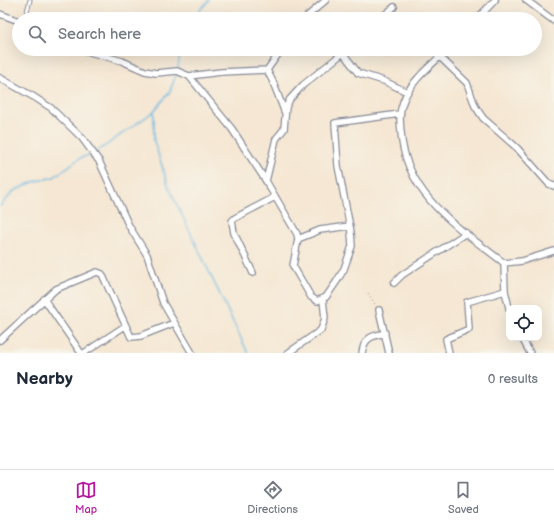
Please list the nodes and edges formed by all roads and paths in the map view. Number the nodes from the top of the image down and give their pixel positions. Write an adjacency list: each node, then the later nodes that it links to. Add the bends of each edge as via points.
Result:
1 (30, 0): 6 (lane)
2 (326, 0): 7 (street)
3 (495, 0): 9 (street)
4 (526, 0): 12 (street)
5 (394, 7): 8 (street)
6 (27, 12)
7 (312, 12)
8 (388, 12)
9 (484, 12)
10 (0, 14): 11 (street)
11 (12, 18)
12 (554, 21)
13 (104, 56): 19 (street, via 145,71 177,71)
14 (277, 56): 18 (street)
15 (340, 56): 22 (street, via 294,94 287,103)
16 (349, 56): 21 (street, via 358,73)
17 (440, 57): 21 (street); 25 (street, via 467,83 483,118 517,148 549,184)
18 (267, 70): 19 (street); 22 (street)
19 (189, 76): 24 (street, via 232,129)
20 (0, 78): 40 (street, via 51,108 96,157 129,226 147,255 163,303)
21 (407, 92): 23 (street)
22 (286, 113): 24 (street, via 284,129 276,139)
23 (400, 114): 27 (street, via 335,123 338,166); 28 (street, via 402,144 411,172 429,201)
24 (266, 181): 26 (street)
25 (554, 186)
26 (275, 196): 29 (street); 32 (street, via 232,221 234,233)
27 (350, 226): 29 (street, via 320,230); 37 (street, via 352,246 348,258 337,281)
28 (466, 233): 31 (street); 33 (street, via 402,275)
29 (298, 239): 37 (street, via 293,266 311,297 317,301)
30 (554, 251): 31 (street, via 522,261)
31 (504, 263): 34 (street)
32 (253, 273)
33 (394, 283)
34 (505, 291): 38 (street); 51 (street, via 467,302 469,328 446,339)
35 (368, 293): 39 (path)
36 (44, 299): 41 (street, via 63,285 99,272); 43 (street); 45 (street)
37 (323, 300): 48 (street, via 325,318 320,330)
38 (508, 305)
39 (379, 310): 42 (street)
40 (174, 323): 41 (street, via 133,337 129,335); 47 (street)
41 (125, 326): 46 (street)
42 (385, 333): 49 (street, via 365,340); 50 (street)
43 (0, 340)
44 (524, 341): 52 (street)
45 (81, 353)
46 (84, 353)
47 (192, 353)
48 (288, 353)
49 (362, 353)
50 (389, 353)
51 (449, 353)
52 (530, 353)

